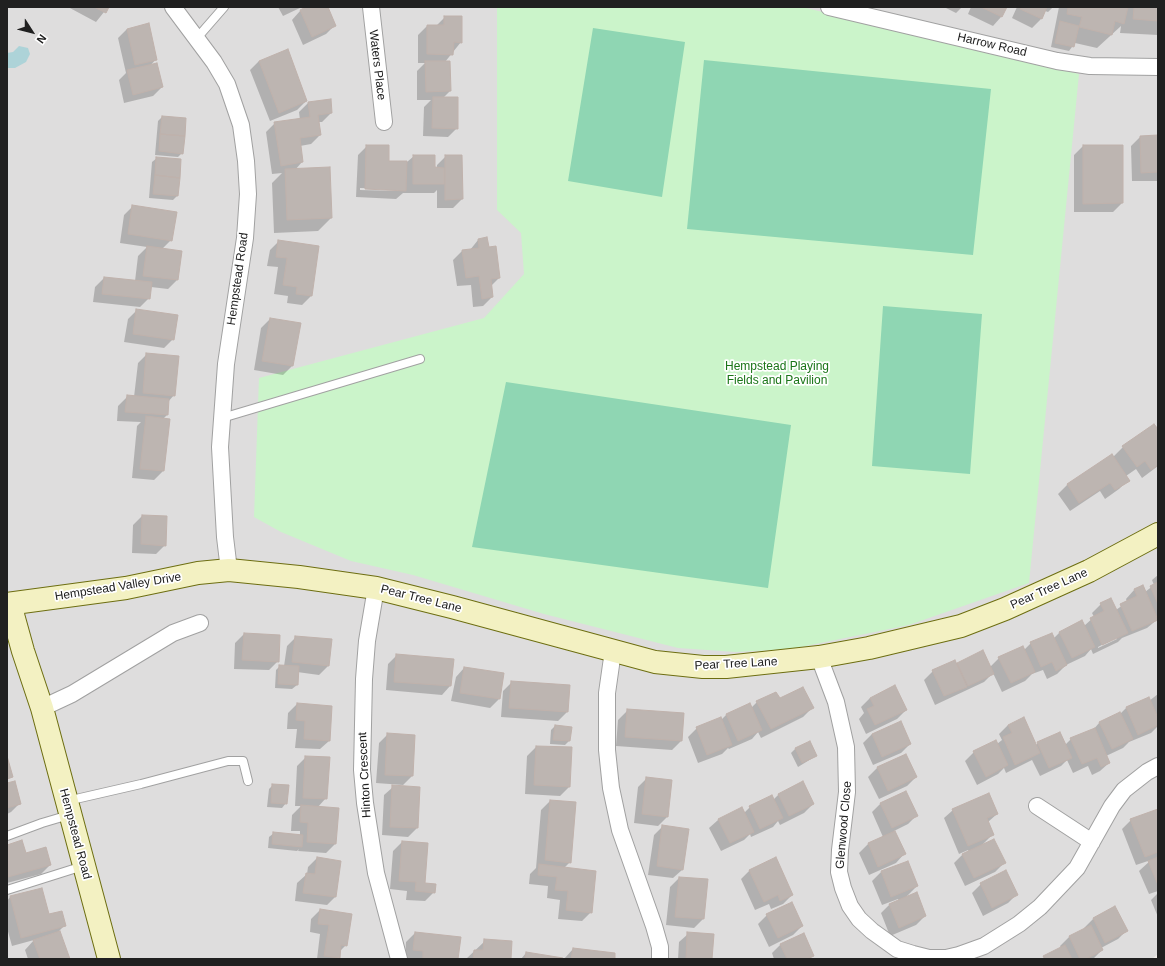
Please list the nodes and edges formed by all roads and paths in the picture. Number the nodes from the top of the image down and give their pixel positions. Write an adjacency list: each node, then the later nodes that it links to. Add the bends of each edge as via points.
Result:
1 (173, 7): 5 (street, Hempstead Road)
2 (224, 7): 5 (lane)
3 (371, 7): 7 (street, Waters Place)
4 (829, 7): 6 (street, Harrow Road, via 1056,61 1090,66)
5 (197, 38): 9 (street, Hempstead Road, via 227,84 241,125 246,161 248,194 245,238 226,364)
6 (1158, 67)
7 (384, 122)
8 (420, 359): 9 (lane)
9 (222, 418): 11 (street, Hempstead Road, via 220,447)
10 (1158, 534): 16 (street, Pear Tree Lane, via 1089,571 961,626)
11 (228, 570): 12 (street, Pear Tree Lane); 13 (street, Hempstead Valley Drive, via 198,573 126,588)
12 (376, 588): 15 (street, Pear Tree Lane); 27 (street, Hinton Crescent, via 364,679 362,770 376,873)
13 (8, 604): 17 (street, Hempstead Road)
14 (200, 623): 17 (street, via 175,632 77,691)
15 (613, 651): 16 (street, Pear Tree Lane, via 655,662 703,667 739,666); 28 (street, via 607,693 607,750 611,788 620,830 654,926)
16 (819, 657): 23 (street, Glenwood Close, via 836,702 846,747 847,792 839,872 850,906 859,919 884,941 897,949 929,958 946,958 984,946 1040,907 1077,868)
17 (42, 708): 21 (street, Hempstead Road)
18 (1158, 766): 23 (street, Glenwood Close, via 1124,790)
19 (248, 781): 21 (lane, via 242,761 228,760 140,784)
20 (1037, 806): 23 (street)
21 (68, 808): 22 (lane, via 42,823); 24 (street, Hempstead Road)
22 (7, 836)
23 (1092, 842)
24 (84, 866): 25 (lane); 26 (street, Hempstead Road)
25 (7, 890)
26 (109, 959)
27 (399, 959)
28 (660, 959)

